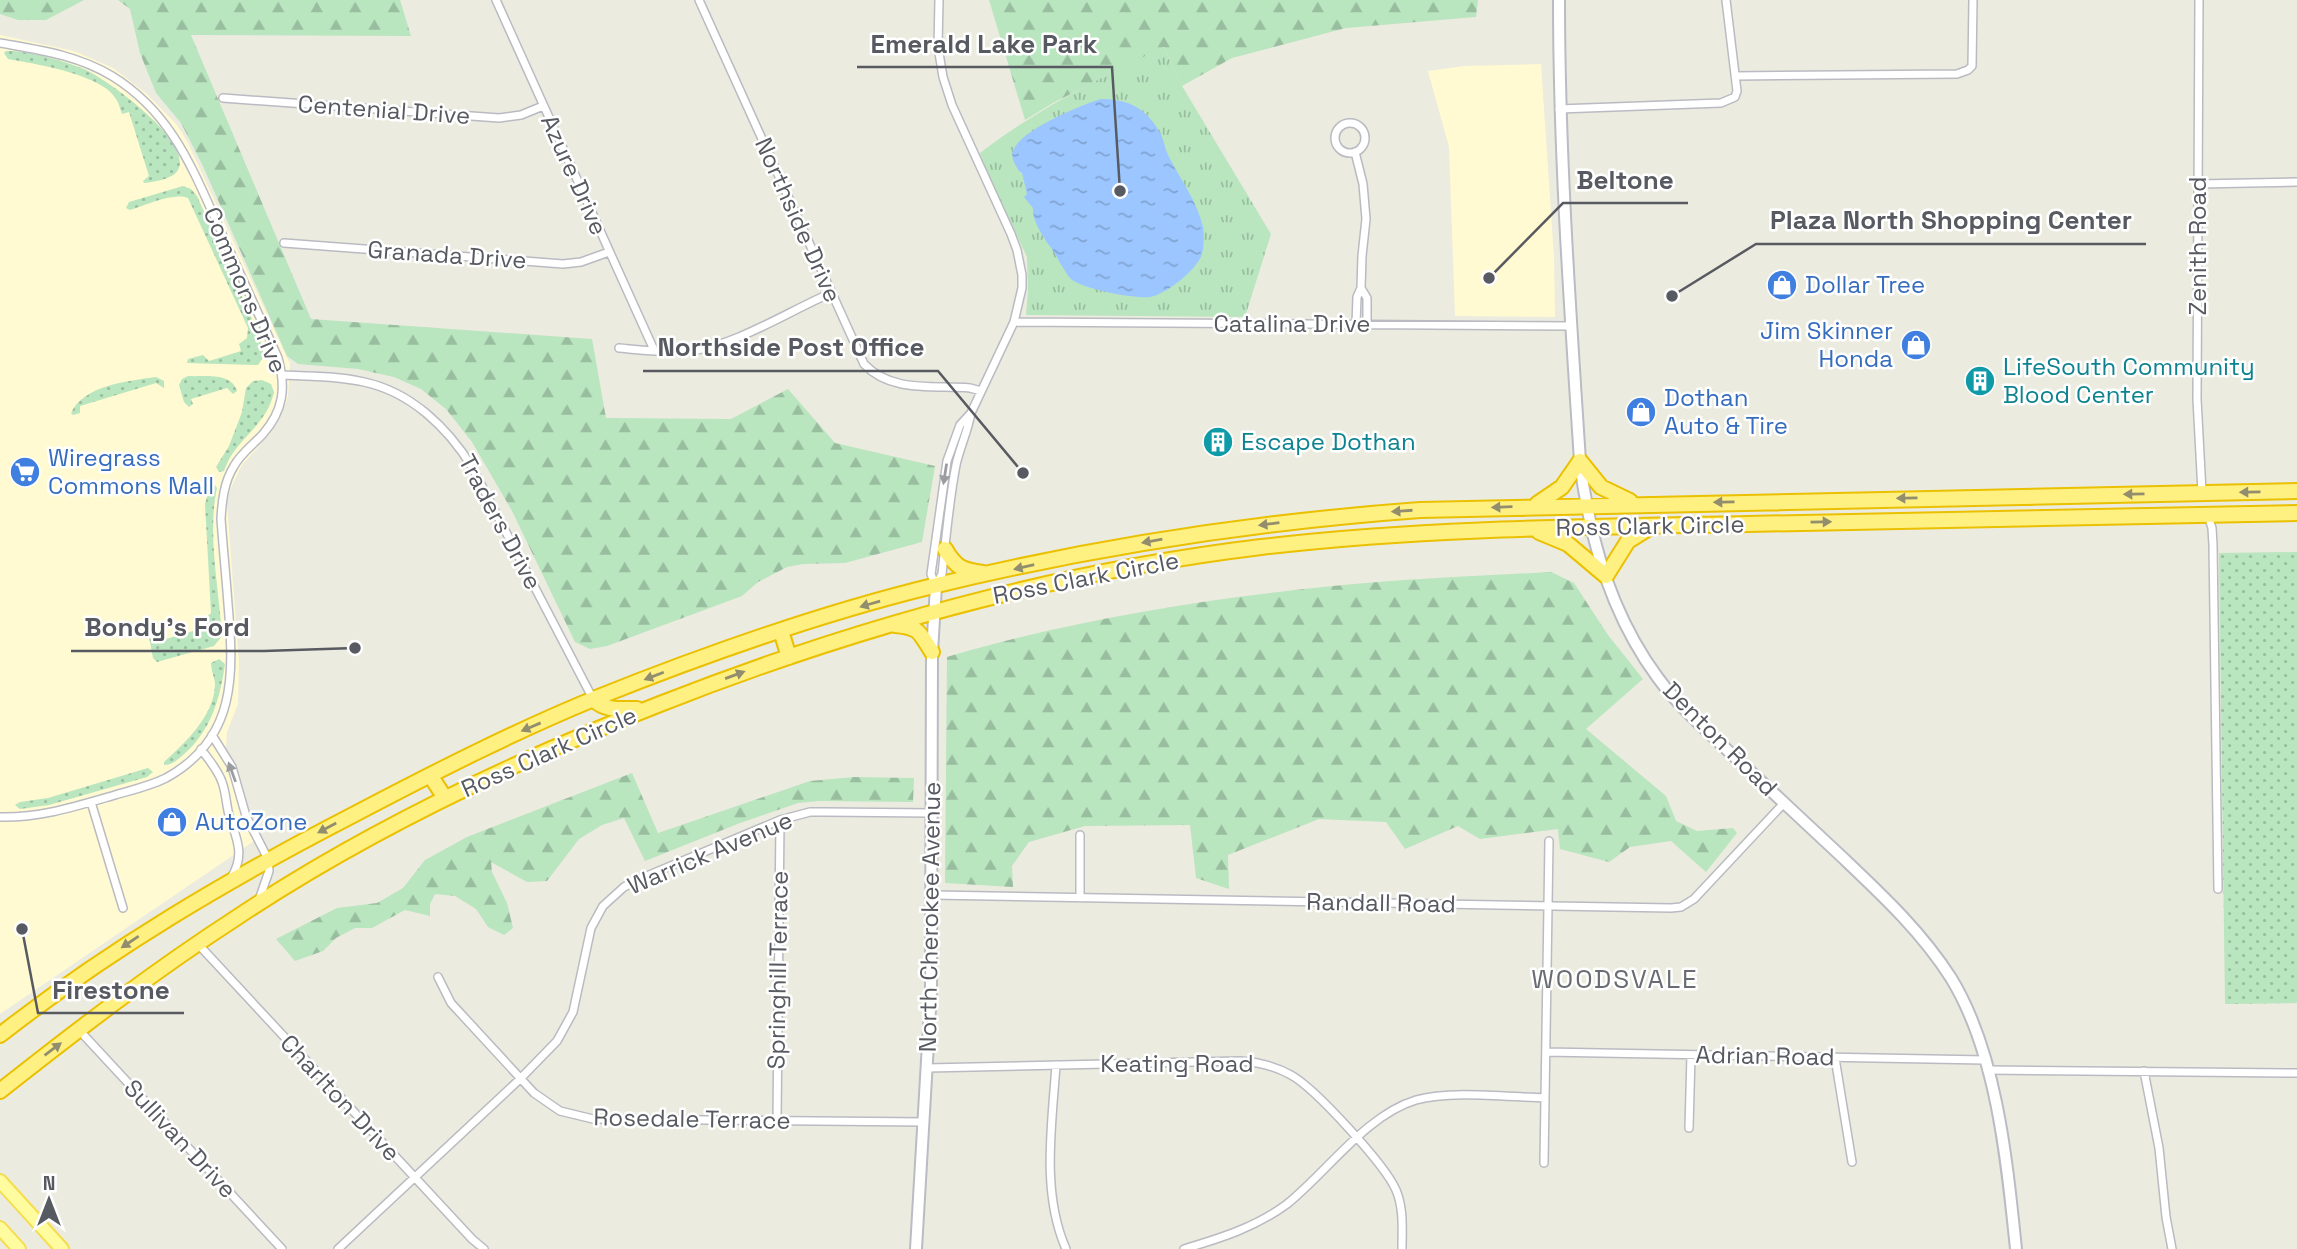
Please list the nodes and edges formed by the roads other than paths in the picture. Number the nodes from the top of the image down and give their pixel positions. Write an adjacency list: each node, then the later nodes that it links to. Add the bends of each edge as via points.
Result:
1 (496, 0): 11 (street, Azure Drive)
2 (699, 0): 19 (street, Northside Drive)
3 (939, 0): 20 (street, North Cherokee Avenue, via 938,47 945,84 1021,263 1022,288)
4 (1559, 0): 12 (street, Denton Road)
5 (1726, 0): 9 (street)
6 (1973, 0): 9 (street, via 1972,66 1957,74)
7 (2199, 0): 15 (street, Zenith Road)
8 (0, 43): 26 (street, Commons Drive, via 58,54 96,68 140,96 164,121 189,161)
9 (1735, 76): 12 (street, via 1735,97 1721,103)
10 (223, 98): 11 (street, Centenial Drive, via 499,118)
11 (543, 106): 17 (street, Azure Drive)
12 (1559, 109): 23 (street, Denton Road)
13 (1355, 152): 13 (street, via 1364,143 1364,134 1355,123 1345,123 1335,134 1336,144 1343,151); 18 (street, via 1366,219)
14 (2297, 182): 15 (street)
15 (2198, 184): 31 (street, Zenith Road, via 2197,399)
16 (284, 243): 17 (street, Granada Drive, via 563,264)
17 (609, 252): 25 (street, Azure Drive)
18 (1362, 288): 21 (street, via 1367,298); 22 (street)
19 (831, 293): 25 (street, via 713,345 690,351); 27 (street, Northside Drive, via 858,354 880,378 897,384)
20 (1014, 322): 22 (street, Catalina Drive); 27 (street, North Cherokee Avenue)
21 (1367, 324): 22 (street, Catalina Drive); 23 (street, Catalina Drive)
22 (1356, 325)
23 (1571, 326): 29 (street, Denton Road)
24 (619, 348): 25 (street)
25 (654, 350)
26 (283, 375): 59 (street, Traders Drive, via 365,382 417,406 439,424 472,467); 61 (street, Commons Drive, via 278,409 263,434 235,464 223,494 232,673 226,706)
27 (981, 391): 28 (street, North Cherokee Avenue)
28 (971, 413): 49 (street, North Cherokee Avenue, via 956,464); 53 (street, North Cherokee Avenue, one-way to 53, via 960,425 947,461 931,574)
29 (1580, 461): 34 (highway, via 1601,487); 35 (street, Denton Road); 36 (highway, via 1562,487)
30 (2297, 491): 31 (highway, Ross Clark Circle, one-way to 31)
31 (2202, 492): 32 (highway, Ross Clark Circle, one-way to 32); 40 (highway)
32 (2052, 495): 33 (highway, Ross Clark Circle, one-way to 33); 41 (highway)
33 (1867, 499): 34 (highway, Ross Clark Circle, one-way to 34); 42 (highway)
34 (1637, 504): 35 (highway, Ross Clark Circle)
35 (1585, 505): 36 (highway, Ross Clark Circle); 44 (street, Denton Road)
36 (1535, 506): 37 (highway, Ross Clark Circle, one-way to 37)
37 (1471, 508): 39 (highway, Ross Clark Circle, one-way to 39); 47 (highway)
38 (2297, 513): 40 (highway, Ross Clark Circle)
39 (1366, 514): 46 (highway, Ross Clark Circle, one-way to 46); 48 (highway)
40 (2207, 516): 41 (highway, Ross Clark Circle); 74 (street, via 2213,545)
41 (2053, 518): 42 (highway, Ross Clark Circle)
42 (1858, 522): 43 (highway, Ross Clark Circle, one-way to 42)
43 (1652, 526): 44 (highway, Ross Clark Circle); 52 (highway, via 1628,541)
44 (1591, 527): 45 (highway, Ross Clark Circle); 52 (street, Denton Road)
45 (1532, 528): 47 (highway, Ross Clark Circle); 52 (highway, via 1568,544)
46 (1219, 531): 50 (highway); 51 (highway, Ross Clark Circle, one-way to 51)
47 (1458, 531): 48 (highway, Ross Clark Circle)
48 (1368, 536): 50 (highway, Ross Clark Circle)
49 (945, 550): 51 (highway, via 954,565); 53 (street, North Cherokee Avenue)
50 (1223, 552): 54 (highway, Ross Clark Circle, via 1077,578)
51 (992, 574): 53 (highway, Ross Clark Circle)
52 (1606, 576): 66 (street, Denton Road, via 1628,629 1659,679 1704,729)
53 (936, 586): 54 (street, North Cherokee Avenue); 56 (highway, Ross Clark Circle, one-way to 56)
54 (933, 612): 55 (highway, Ross Clark Circle); 57 (street, North Cherokee Avenue)
55 (887, 625): 57 (highway, via 913,627); 58 (highway, Ross Clark Circle)
56 (780, 631): 58 (highway); 59 (highway, Ross Clark Circle, one-way to 59)
57 (932, 652): 67 (street, North Cherokee Avenue)
58 (789, 657): 60 (highway, Ross Clark Circle, one-way to 58)
59 (593, 699): 60 (highway, via 608,709); 63 (highway, Ross Clark Circle, one-way to 63)
60 (649, 708): 64 (highway, Ross Clark Circle)
61 (212, 735): 62 (street, Commons Drive); 72 (street, one-way to 61, via 246,816 232,767)
62 (201, 749): 65 (street, Commons Drive, via 165,778); 73 (street, via 217,770 237,832 239,858)
63 (429, 775): 64 (highway); 72 (highway, Ross Clark Circle, one-way to 72)
64 (445, 798): 77 (highway, Ross Clark Circle)
65 (91, 802): 68 (street, Commons Drive, via 43,815); 79 (street)
66 (1784, 803): 78 (street, Randall Road, via 1704,889 1681,907); 88 (street, Denton Road, via 1886,899 1930,948 1963,999)
67 (933, 813): 69 (street, Warrick Avenue, via 810,812); 75 (street, North Cherokee Avenue)
68 (0, 817)
69 (779, 820): 92 (street, Warrick Avenue, via 642,877 613,895 591,928 566,1026); 95 (street, Springhill Terrace)
70 (1080, 835): 76 (street)
71 (1549, 841): 78 (street)
72 (268, 859): 73 (highway, Ross Clark Circle); 77 (street, via 267,881)
73 (229, 881): 83 (highway, Ross Clark Circle, one-way to 83, via 129,943)
74 (2218, 890)
75 (933, 895): 76 (street, Randall Road); 89 (street, North Cherokee Avenue)
76 (1080, 898): 78 (street, Randall Road)
77 (258, 904): 80 (highway, Ross Clark Circle)
78 (1548, 906): 84 (street)
79 (123, 908)
80 (198, 944): 82 (highway, Ross Clark Circle); 101 (street, Charlton Drive)
81 (438, 976): 92 (street, Rosedale Terrace, via 451,1003)
82 (79, 1030): 93 (highway, Ross Clark Circle, one-way to 82); 106 (street, Sullivan Drive)
83 (0, 1035)
84 (1546, 1052): 85 (street, Adrian Road); 94 (street)
85 (1691, 1055): 86 (street, Adrian Road); 97 (street)
86 (1835, 1058): 88 (street, Adrian Road); 99 (street)
87 (1055, 1065): 89 (street, Keating Road); 98 (street, Keating Road, via 1261,1063 1306,1085); 110 (street, via 1051,1189)
88 (1986, 1065): 90 (street, Adrian Road); 113 (street, Denton Road, via 2005,1153)
89 (928, 1068): 96 (street, North Cherokee Avenue)
90 (2144, 1072): 91 (street, Adrian Road); 114 (street)
91 (2297, 1073)
92 (520, 1079): 95 (street, Rosedale Terrace, via 551,1106 582,1118); 101 (street, Warrick Avenue)
93 (0, 1091)
94 (1545, 1098): 98 (street, via 1424,1098 1393,1110); 100 (street)
95 (777, 1121): 96 (street, Rosedale Terrace)
96 (924, 1122): 109 (street, North Cherokee Avenue)
97 (1689, 1128)
98 (1357, 1139): 111 (street, via 1271,1214 1241,1230); 112 (street, Keating Road, via 1396,1190 1402,1209)
99 (1852, 1162)
100 (1544, 1163)
101 (414, 1178): 107 (street, Warrick Avenue); 108 (street, Charlton Drive)
102 (0, 1181): 105 (main road)
103 (0, 1228): 104 (main road)
104 (19, 1249)
105 (62, 1249)
106 (282, 1249)
107 (338, 1249)
108 (484, 1249)
109 (916, 1249)
110 (1066, 1249)
111 (1184, 1249)
112 (1402, 1249)
113 (2016, 1249)
114 (2172, 1249)

